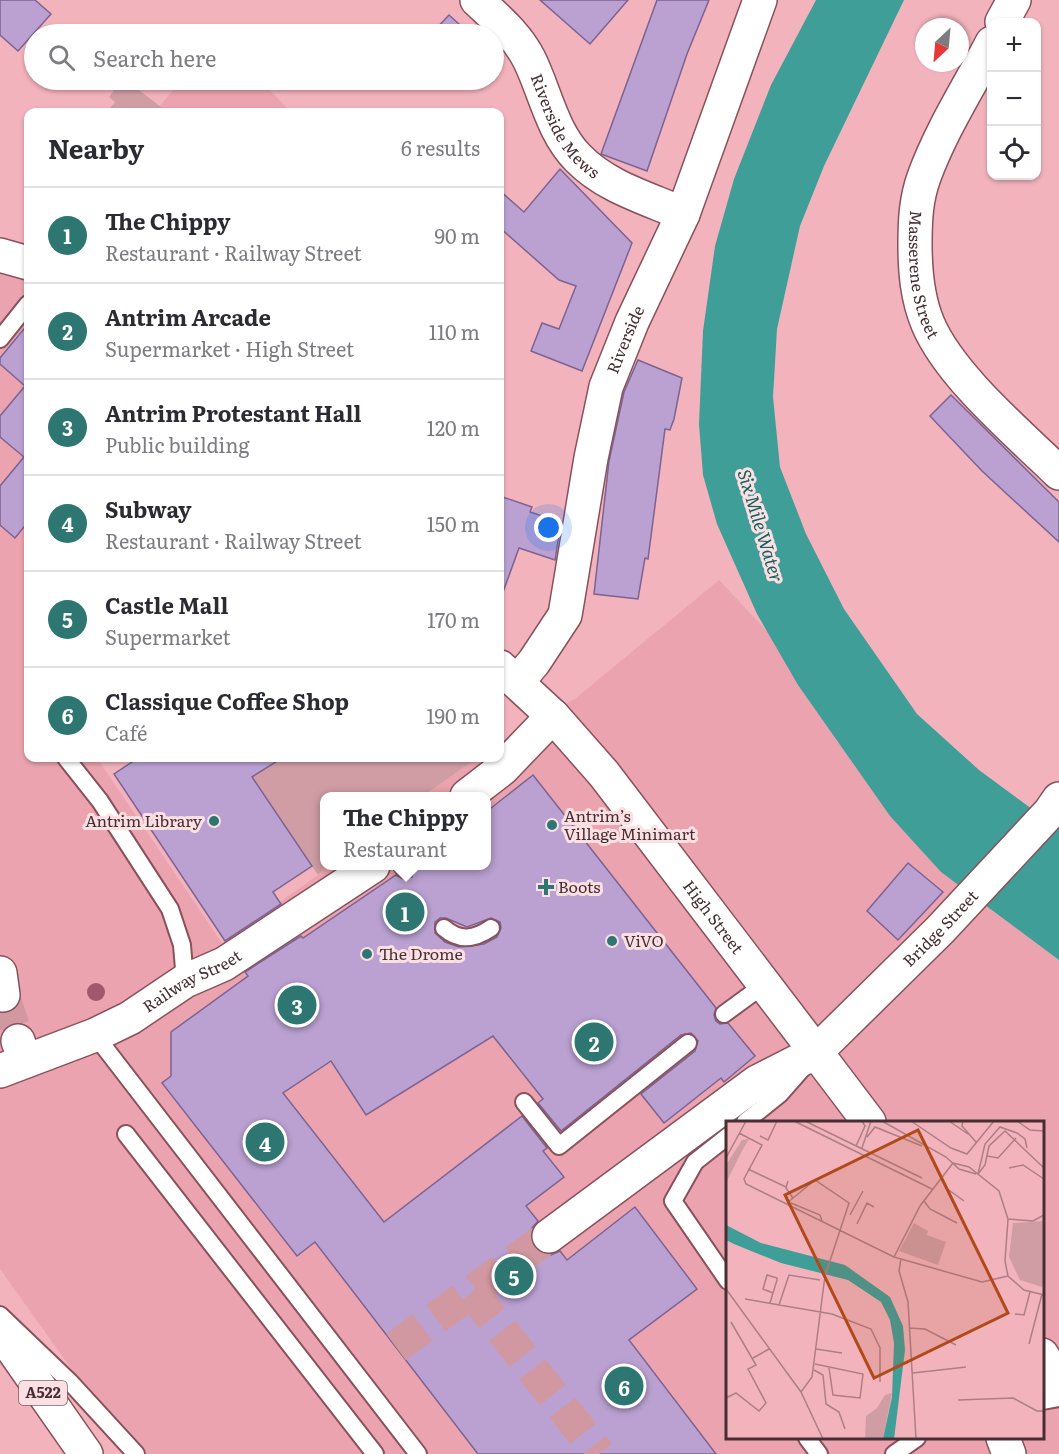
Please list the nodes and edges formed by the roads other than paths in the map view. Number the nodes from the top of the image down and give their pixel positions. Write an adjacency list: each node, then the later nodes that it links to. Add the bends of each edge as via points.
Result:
1 (477, 0): 5 (street, Riverside Mews)
2 (760, 0): 8 (street, Riverside)
3 (1014, 0): 4 (street)
4 (1004, 18)
5 (503, 24)
6 (504, 25): 8 (street, Riverside Mews, via 528,58 565,142 577,157 614,185)
7 (987, 52): 13 (street, Masserene Street, via 935,151 916,204 918,294 928,325 954,365)
8 (683, 214): 14 (street, Riverside, via 606,387 565,615 534,662)
9 (0, 255): 10 (street)
10 (24, 262)
11 (24, 309): 12 (lane)
12 (0, 339)
13 (1059, 474)
14 (509, 674): 15 (street, High Street)
15 (553, 716): 17 (street, via 502,769); 23 (street, High Street, via 604,774)
16 (69, 762): 22 (lane, via 106,810 170,909 182,945)
17 (472, 792)
18 (1055, 805): 27 (street, Bridge Street, via 940,930)
19 (367, 870): 22 (street, Railway Street, via 224,964)
20 (444, 928): 21 (lane, via 450,934 475,938)
21 (491, 928)
22 (185, 981): 25 (street, Railway Street, via 130,1018)
23 (765, 984): 24 (lane); 27 (street, High Street)
24 (724, 1014)
25 (95, 1035): 28 (street, Railway Street); 50 (lane)
26 (688, 1043): 29 (lane, via 559,1146)
27 (816, 1052): 30 (lane, via 780,1094); 31 (street, High Street); 34 (street, Bridge Street, via 757,1082)
28 (14, 1058)
29 (524, 1102)
30 (746, 1121)
31 (869, 1121)
32 (126, 1134): 49 (lane)
33 (726, 1138): 35 (lane, via 694,1162 673,1201)
34 (549, 1236)
35 (726, 1278)
36 (0, 1315): 48 (lane, via 70,1382)
37 (0, 1331): 47 (street, A522)
38 (1044, 1358): 40 (street)
39 (1044, 1381): 41 (lane)
40 (1059, 1383)
41 (1059, 1391)
42 (1059, 1398): 43 (lane)
43 (1044, 1401)
44 (808, 1439): 51 (lane)
45 (914, 1439): 52 (lane)
46 (1004, 1439): 53 (street)
47 (86, 1454)
48 (136, 1454)
49 (375, 1454)
50 (418, 1454)
51 (819, 1454)
52 (894, 1454)
53 (1009, 1454)

